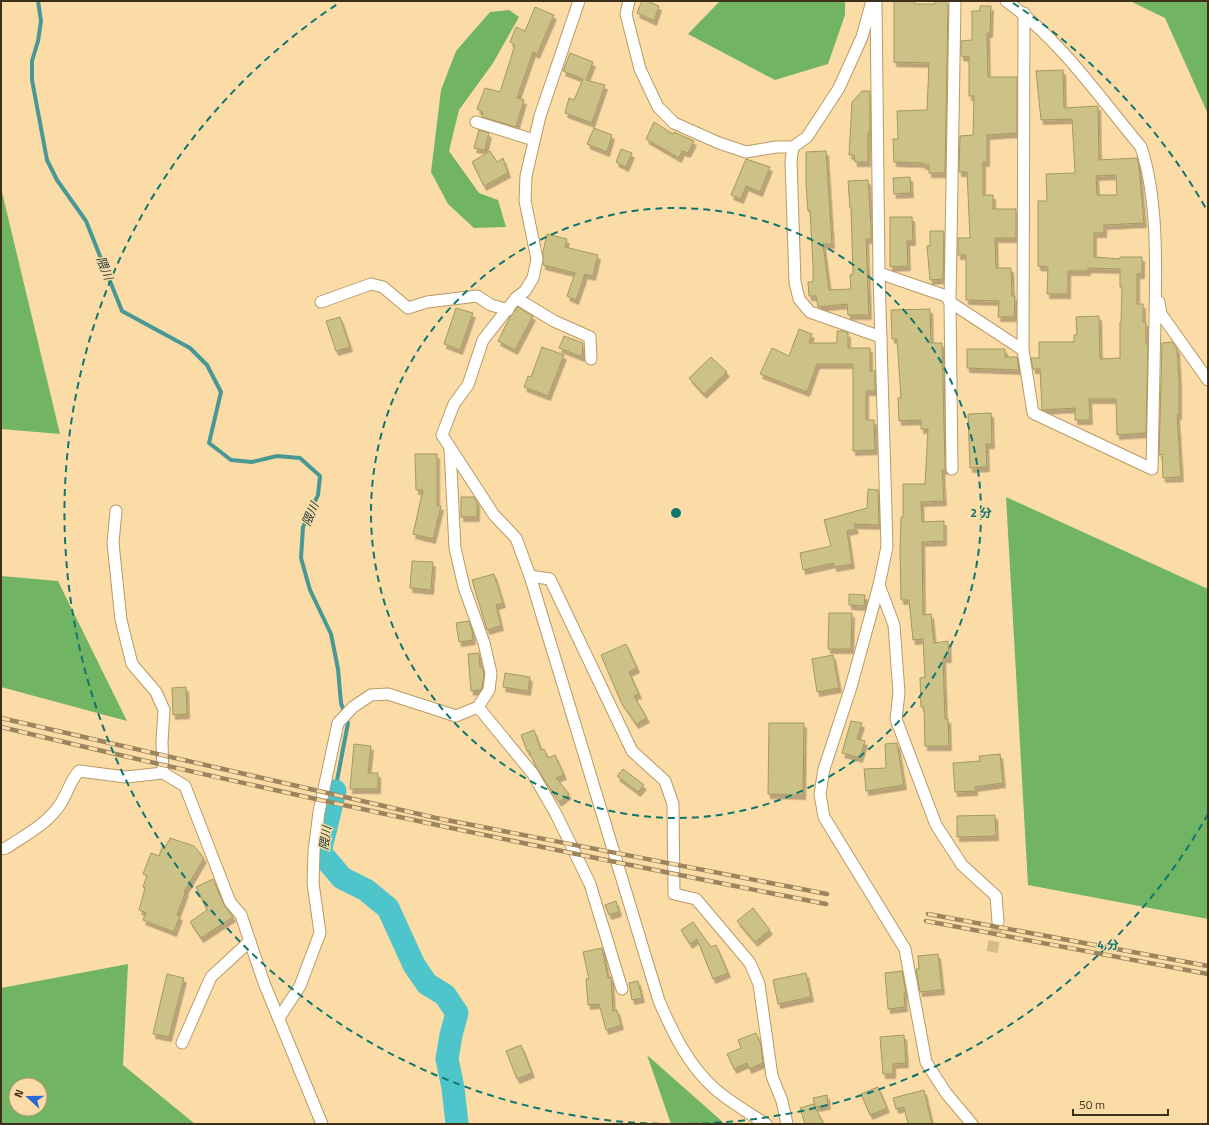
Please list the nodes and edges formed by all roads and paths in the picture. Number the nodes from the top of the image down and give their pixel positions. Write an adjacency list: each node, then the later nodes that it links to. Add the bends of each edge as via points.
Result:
1 (579, 1): 9 (street)
2 (629, 1): 10 (street, via 626,14 640,68 658,107 674,123 746,152)
3 (872, 1): 10 (street, via 862,37 839,88 807,137)
4 (876, 1): 11 (street)
5 (955, 1): 15 (street)
6 (1006, 1): 7 (street)
7 (1024, 14): 12 (street, via 1069,59 1141,146 1146,160 1151,194); 18 (street)
8 (476, 122): 9 (street)
9 (534, 140): 13 (street, via 526,176 524,201 537,259 533,278 525,291)
10 (793, 147): 17 (street, via 791,161 795,282 798,299 810,312)
11 (879, 273): 15 (street, via 946,296); 17 (street)
12 (1156, 285): 18 (street, via 1152,469 1033,413); 20 (street, via 1161,314)
13 (516, 298): 16 (street); 19 (street, via 554,321 590,336)
14 (321, 302): 16 (street, via 371,284 383,287 408,308 427,302 477,296 491,305)
15 (950, 302): 18 (street); 22 (street)
16 (508, 310): 21 (street, via 483,340 468,385 454,404 442,435)
17 (881, 337): 25 (street, via 887,547)
18 (1023, 350)
19 (591, 359)
20 (1208, 380)
21 (450, 448): 24 (street, via 494,515 516,538); 26 (street, via 455,548 464,587 484,643 491,673 489,690)
22 (952, 469)
23 (116, 511): 27 (street, via 113,544 121,620 132,664 156,692 164,710)
24 (530, 576): 35 (street, via 662,1008 673,1034 691,1063 715,1089); 36 (street, via 550,579 632,751 665,781 673,804 674,894 696,900 750,963 759,984 772,1076)
25 (879, 585): 29 (street, via 894,625 899,693 896,718 936,825 962,864 996,896); 37 (street, via 851,687 824,770 820,794 824,817 905,949 926,1062 946,1093)
26 (478, 708): 31 (street, via 533,774 556,814 590,884); 32 (street, via 456,716 388,694 371,695 353,707 338,723 319,812 314,851 313,883 320,933 300,986)
27 (163, 773): 28 (street, via 126,776 79,771 72,779 61,804 44,823 6,848); 30 (street, via 185,786 228,897 241,915)
28 (1, 848)
29 (998, 922)
30 (250, 941): 32 (street); 33 (street, via 211,977)
31 (622, 989)
32 (279, 1018): 34 (street)
33 (182, 1043)
34 (322, 1124)
35 (766, 1124)
36 (788, 1124)
37 (972, 1124)

